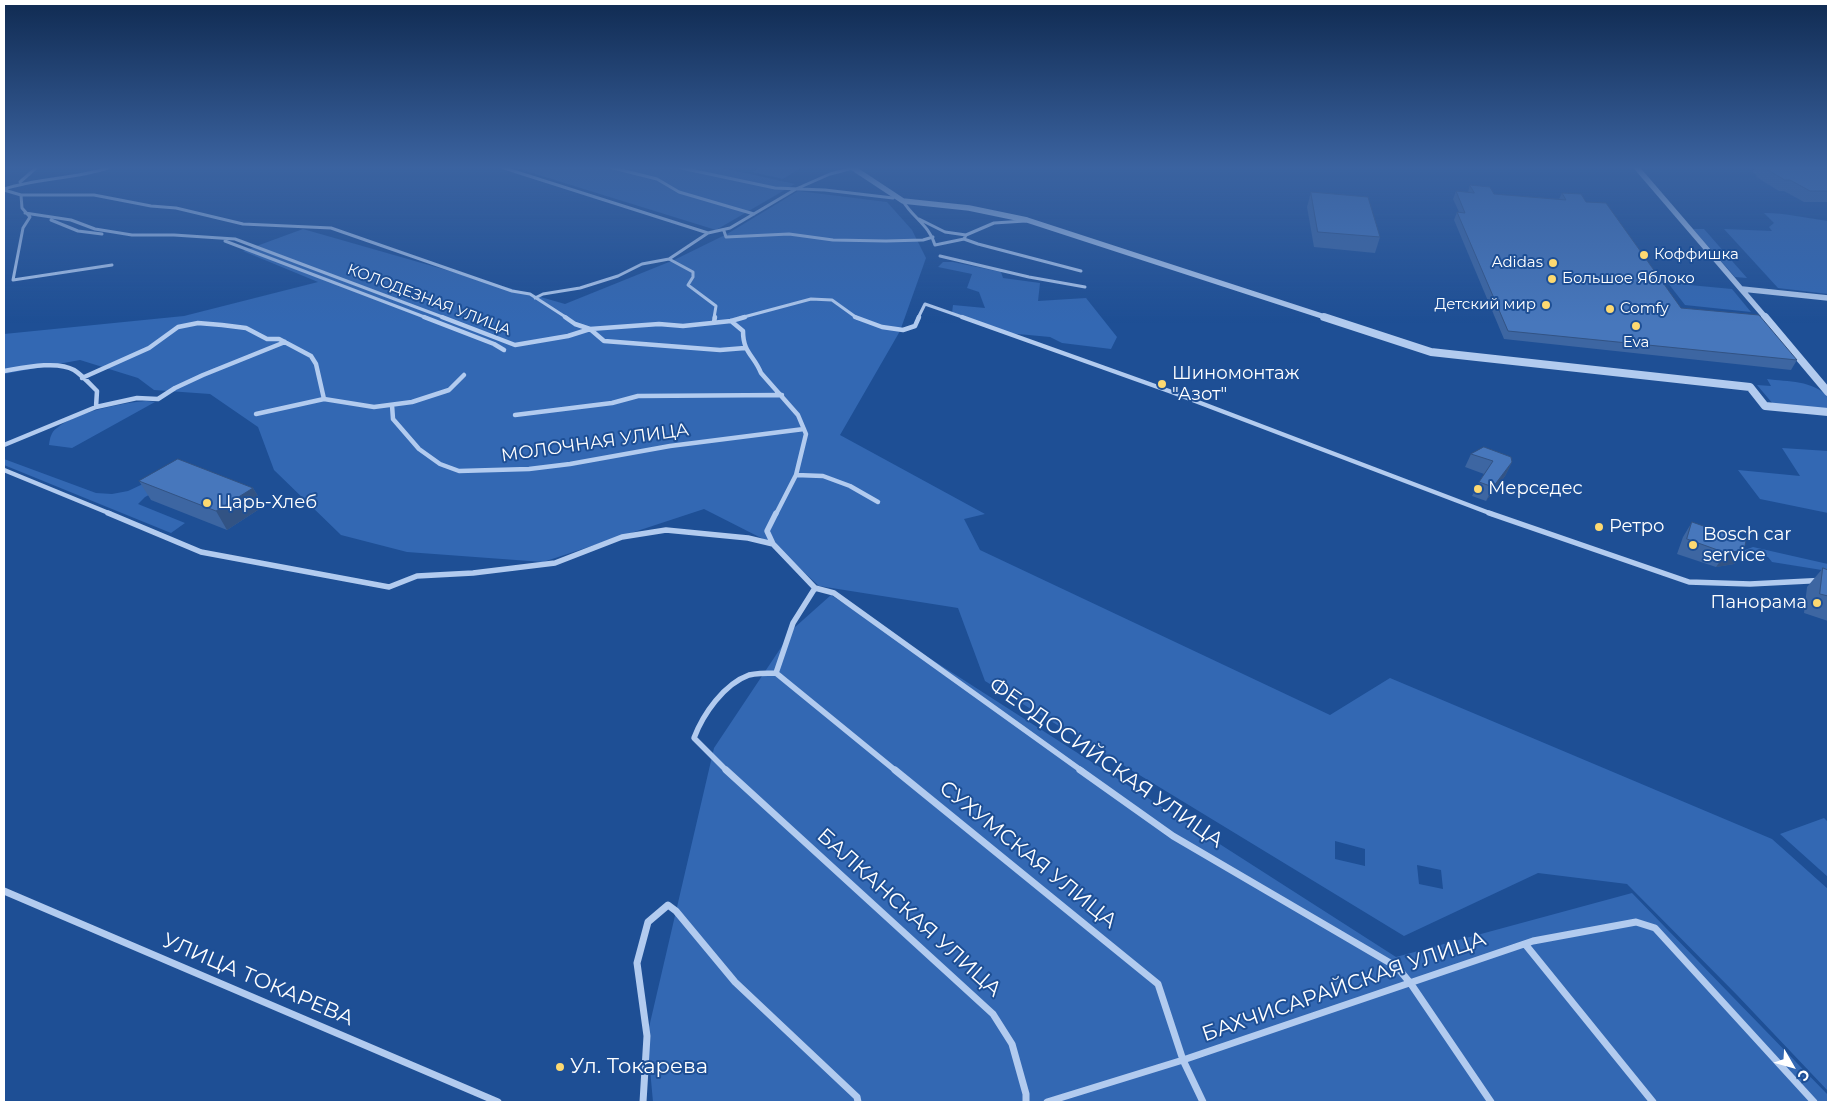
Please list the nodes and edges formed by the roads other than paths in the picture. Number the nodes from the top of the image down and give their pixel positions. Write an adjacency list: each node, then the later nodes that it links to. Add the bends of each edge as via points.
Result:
1 (919, 219): 16 (street)
2 (28, 220): 19 (street, via 23,228 13,280)
3 (50, 220): 30 (street, КОЛОДЕЗНАЯ УЛИЦА, via 78,231 132,238 230,242)
4 (68, 220): 27 (street, КОЛОДЕЗНАЯ УЛИЦА, via 95,229 132,235 174,234 235,239 515,345)
5 (225, 220): 23 (street, via 243,224 331,228)
6 (665, 220): 14 (street)
7 (743, 220): 13 (street)
8 (920, 220): 15 (street, via 945,232)
9 (996, 220): 12 (street)
10 (1027, 220): 12 (street); 39 (street, via 1431,352 1750,387 1766,406)
11 (1681, 220): 22 (street)
12 (994, 223): 15 (street)
13 (724, 230): 14 (street); 16 (street, via 726,237 789,234 833,240)
14 (708, 234): 18 (street)
15 (965, 237): 16 (street, via 935,246); 20 (street)
16 (933, 238)
17 (940, 256): 21 (street)
18 (669, 259): 23 (street, via 642,264 618,276 580,288); 26 (street, via 693,272 688,285 716,306)
19 (112, 265)
20 (1081, 271)
21 (1085, 287)
22 (1742, 289): 24 (street); 34 (street)
23 (535, 298): 27 (street, via 575,324)
24 (1828, 298)
25 (731, 321): 26 (street, КОЛОДЕЗНАЯ УЛИЦА); 29 (street, via 743,331); 48 (street, КОЛОДЕЗНАЯ УЛИЦА, via 802,300 820,298 836,302 859,320 903,330 915,326 925,304 1169,391 1534,530 1689,582 1750,584)
26 (714, 322): 27 (street, КОЛОДЕЗНАЯ УЛИЦА)
27 (590, 329): 29 (street, via 604,341 614,343 720,350)
28 (286, 342): 33 (street, via 267,339 246,328 198,324 178,327 149,348); 36 (street, via 311,356); 38 (street, via 203,375 158,399 137,398)
29 (745, 348): 35 (street, via 761,374)
30 (504, 350)
31 (4, 371): 33 (street, via 54,365 74,370)
32 (464, 375): 37 (street, via 449,390)
33 (82, 378): 38 (street, via 97,391)
34 (1828, 392)
35 (782, 395): 41 (street, via 638,396 612,403); 42 (street, via 798,415)
36 (324, 399): 37 (street, via 374,407); 40 (street)
37 (392, 405): 42 (street, МОЛОЧНАЯ УЛИЦА, via 393,419 414,444 440,464 459,471 554,466 670,446)
38 (96, 407): 43 (street)
39 (1828, 412)
40 (256, 414)
41 (515, 415)
42 (804, 429): 45 (street, via 806,434)
43 (4, 445)
44 (4, 470): 47 (street, via 201,552 389,587 417,576 555,563 622,537 666,530 748,538)
45 (796, 475): 46 (street, via 823,476); 47 (street, via 767,531)
46 (878, 502)
47 (774, 544): 49 (street, ФЕОДОСИЙСКАЯ УЛИЦА)
48 (1828, 580)
49 (816, 588): 50 (street, via 793,623); 53 (street, ФЕОДОСИЙСКАЯ УЛИЦА, via 834,593 1173,836 1398,967)
50 (776, 673): 54 (street, СУХУМСКАЯ УЛИЦА, via 1158,984); 58 (street, БАЛКАНСКАЯ УЛИЦА, via 753,674 737,681 700,722 694,738 993,1014 1012,1044)
51 (4, 891): 55 (street, УЛИЦА ТОКАРЕВА)
52 (1525, 944): 53 (street, БАХЧИСАРАЙСКАЯ УЛИЦА); 62 (street); 63 (street, БАХЧИСАРАЙСКАЯ УЛИЦА, via 1636,922 1655,928)
53 (1411, 984): 54 (street, БАХЧИСАРАЙСКАЯ УЛИЦА); 61 (street, ФЕОДОСИЙСКАЯ УЛИЦА)
54 (1183, 1060): 59 (street, БАХЧИСАРАЙСКАЯ УЛИЦА); 60 (street, СУХУМСКАЯ УЛИЦА)
55 (498, 1102)
56 (643, 1102): 57 (street, via 647,1036 637,963 648,922 668,905 735,982 857,1097)
57 (858, 1102)
58 (1026, 1102)
59 (1047, 1102)
60 (1203, 1102)
61 (1491, 1102)
62 (1653, 1102)
63 (1814, 1102)

